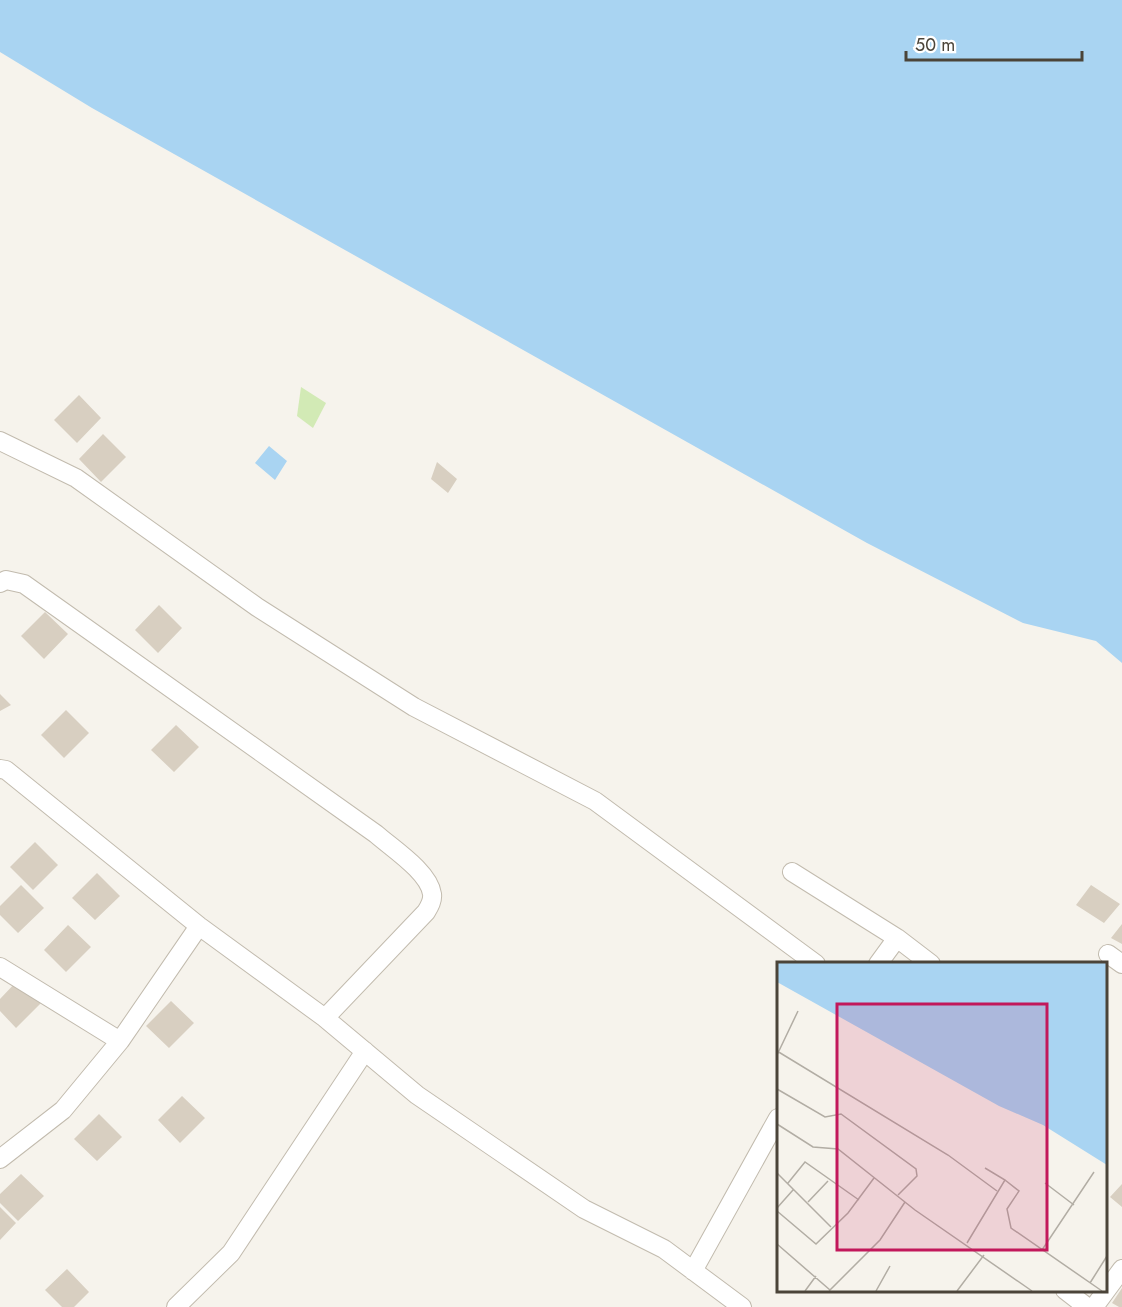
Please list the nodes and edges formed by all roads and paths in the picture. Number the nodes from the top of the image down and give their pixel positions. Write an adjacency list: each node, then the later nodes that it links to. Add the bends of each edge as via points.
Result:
1 (0, 441): 7 (street, via 76,478 256,607 414,707 595,801)
2 (0, 583): 11 (street, via 6,580 24,584 376,834 424,875 432,893 426,912)
3 (0, 769): 5 (street)
4 (792, 872): 6 (street)
5 (199, 926): 11 (street); 12 (street)
6 (897, 938): 8 (street); 9 (street)
7 (815, 962)
8 (879, 962)
9 (930, 962)
10 (0, 967): 12 (street)
11 (325, 1018): 13 (street)
12 (120, 1041): 15 (street, via 63,1110)
13 (365, 1052): 17 (street, via 417,1095 584,1209 664,1249); 21 (street, via 231,1253)
14 (777, 1120): 17 (street)
15 (0, 1159)
16 (1122, 1269): 18 (street)
17 (693, 1271): 22 (street)
18 (1107, 1289)
19 (1068, 1292): 23 (street)
20 (1105, 1292): 24 (street)
21 (176, 1307)
22 (742, 1307)
23 (1087, 1307)
24 (1094, 1307)

